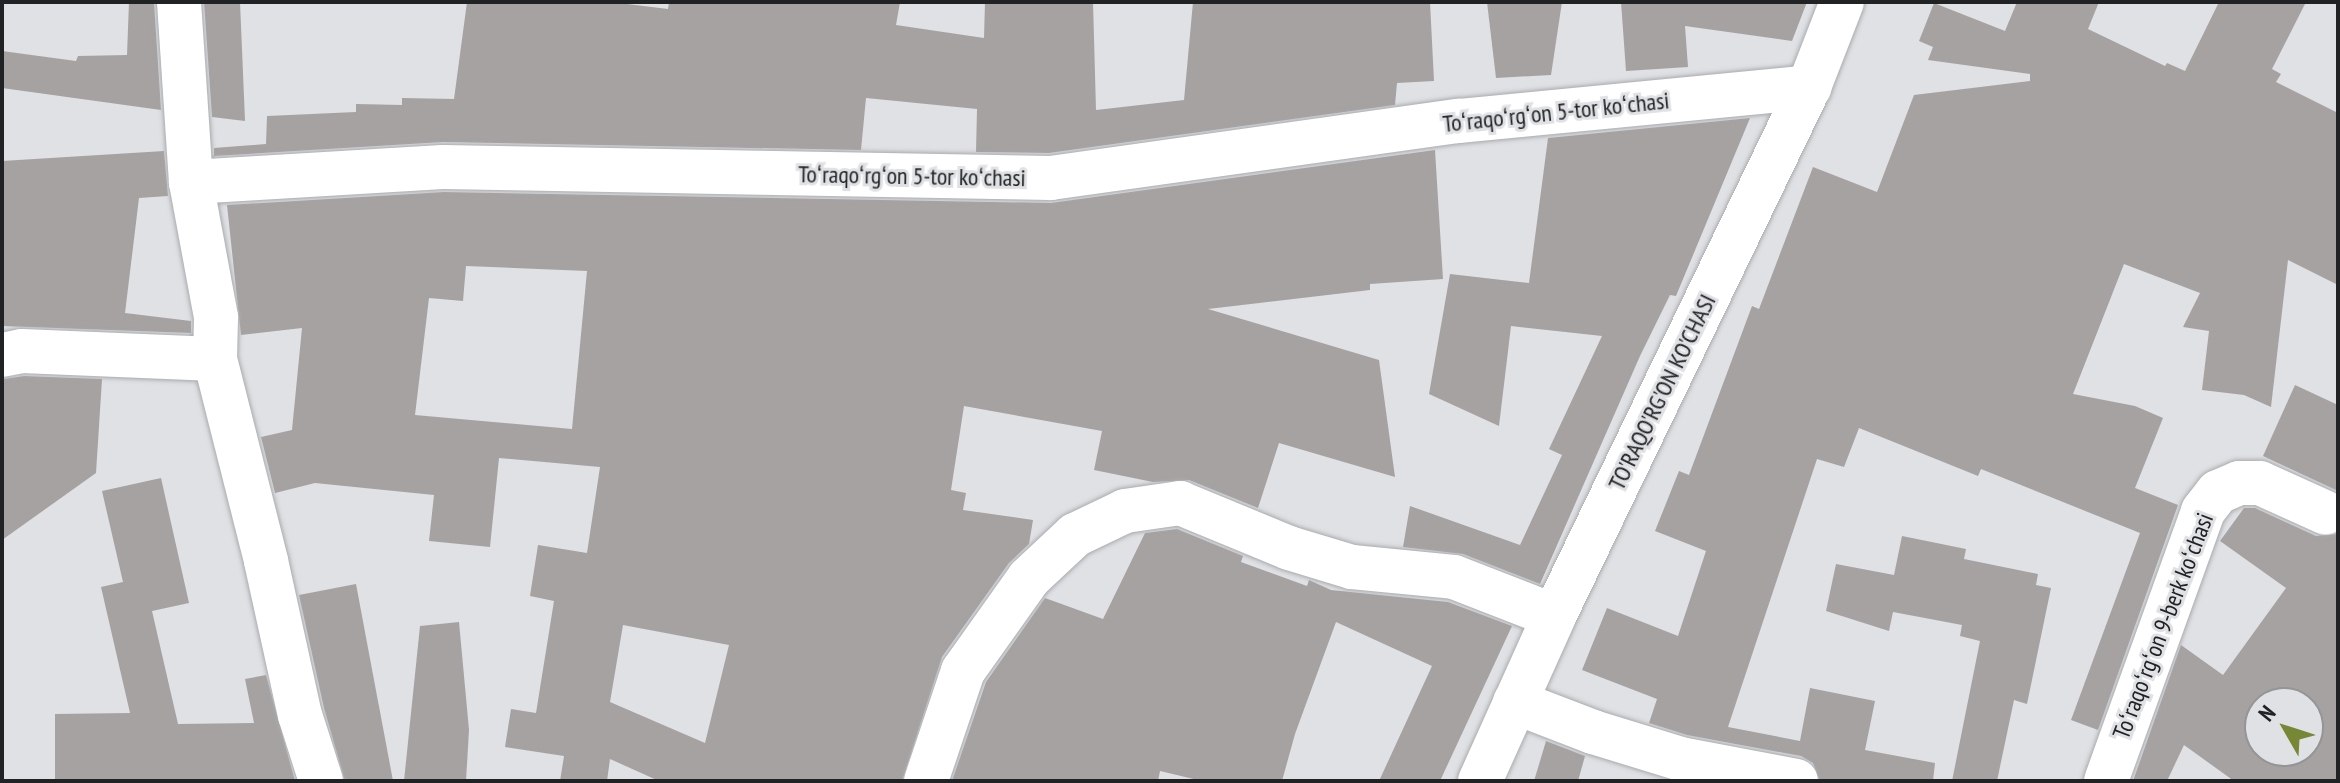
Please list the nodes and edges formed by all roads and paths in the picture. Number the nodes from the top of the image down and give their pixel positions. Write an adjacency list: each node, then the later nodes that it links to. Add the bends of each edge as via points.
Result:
1 (179, 2): 4 (street)
2 (1842, 2): 3 (street, TO'RAQO'RG'ON KO'CHASI)
3 (1809, 87): 4 (street, Toʻraqoʻrgʻon 5-tor koʻchasi, via 1459,121 1051,178 443,167); 8 (street, TO'RAQO'RG'ON KO'CHASI)
4 (191, 182): 6 (street, via 216,317)
5 (2, 355): 6 (street, via 22,351)
6 (215, 359): 10 (street, via 300,715)
7 (2326, 513): 14 (street, Toʻraqoʻrgʻon 9-berk koʻchasi, via 2260,483 2239,483 2218,492 2203,511)
8 (1554, 616): 9 (street, TO'RAQO'RG'ON KO'CHASI); 11 (street, via 1454,577 1352,567 1289,548 1180,503 1125,511 1075,535 1029,578 963,671)
9 (1515, 702): 12 (street, TO'RAQO'RG'ON KO'CHASI); 13 (street, via 1681,759)
10 (321, 781)
11 (926, 781)
12 (1480, 781)
13 (1796, 781)
14 (2106, 781)

